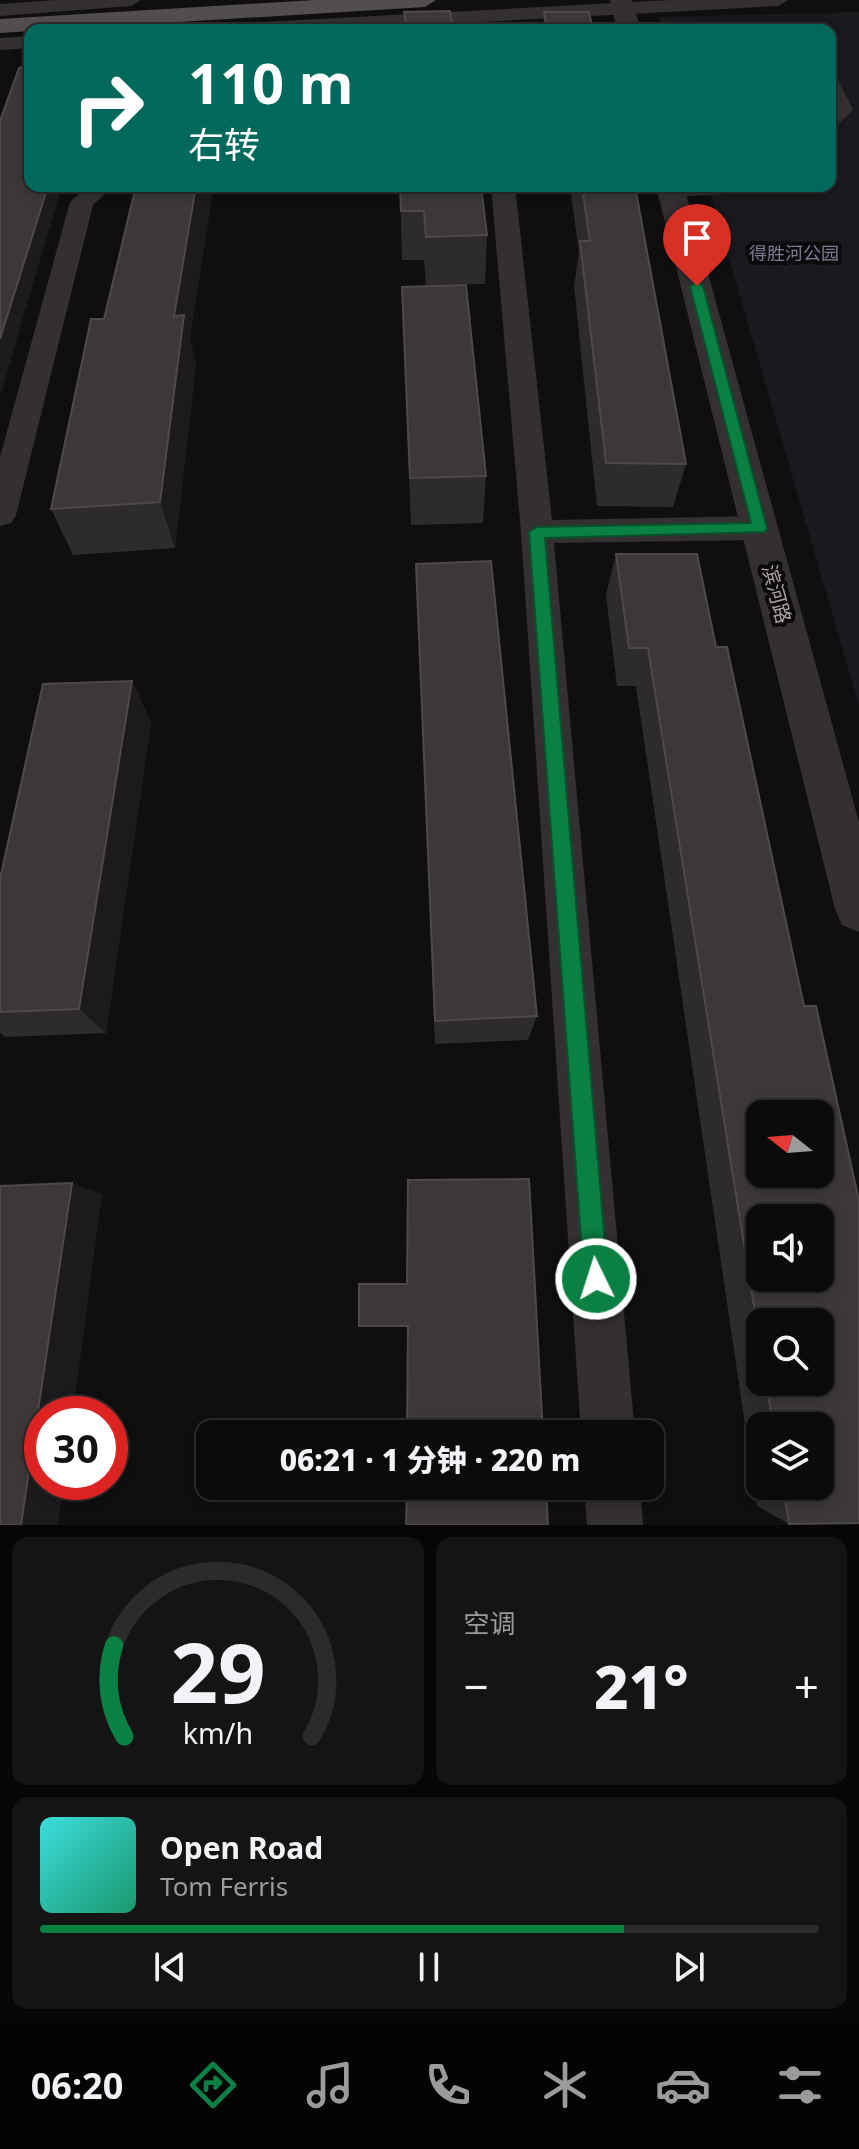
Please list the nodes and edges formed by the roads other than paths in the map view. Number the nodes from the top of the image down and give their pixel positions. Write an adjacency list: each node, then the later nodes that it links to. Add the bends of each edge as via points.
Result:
1 (131, 0): 6 (street)
2 (407, 0): 3 (main road); 8 (main road)
3 (425, 0)
4 (778, 0): 5 (street)
5 (622, 4): 9 (street); 10 (street)
6 (0, 10)
7 (24, 24): 11 (main road)
8 (31, 24)
9 (317, 24)
10 (627, 24)
11 (0, 26)
12 (24, 42): 13 (street)
13 (0, 44)
14 (836, 97): 15 (street, via 842,110)
15 (836, 114)
16 (94, 192): 19 (street, via 82,202)
17 (504, 192): 21 (street)
18 (672, 192): 20 (street, 滨河路)
19 (0, 515)
20 (760, 528): 21 (street); 22 (street, 滨河路)
21 (537, 532): 23 (street)
22 (859, 909)
23 (607, 1420)
24 (613, 1500): 25 (street)
25 (615, 1525)

